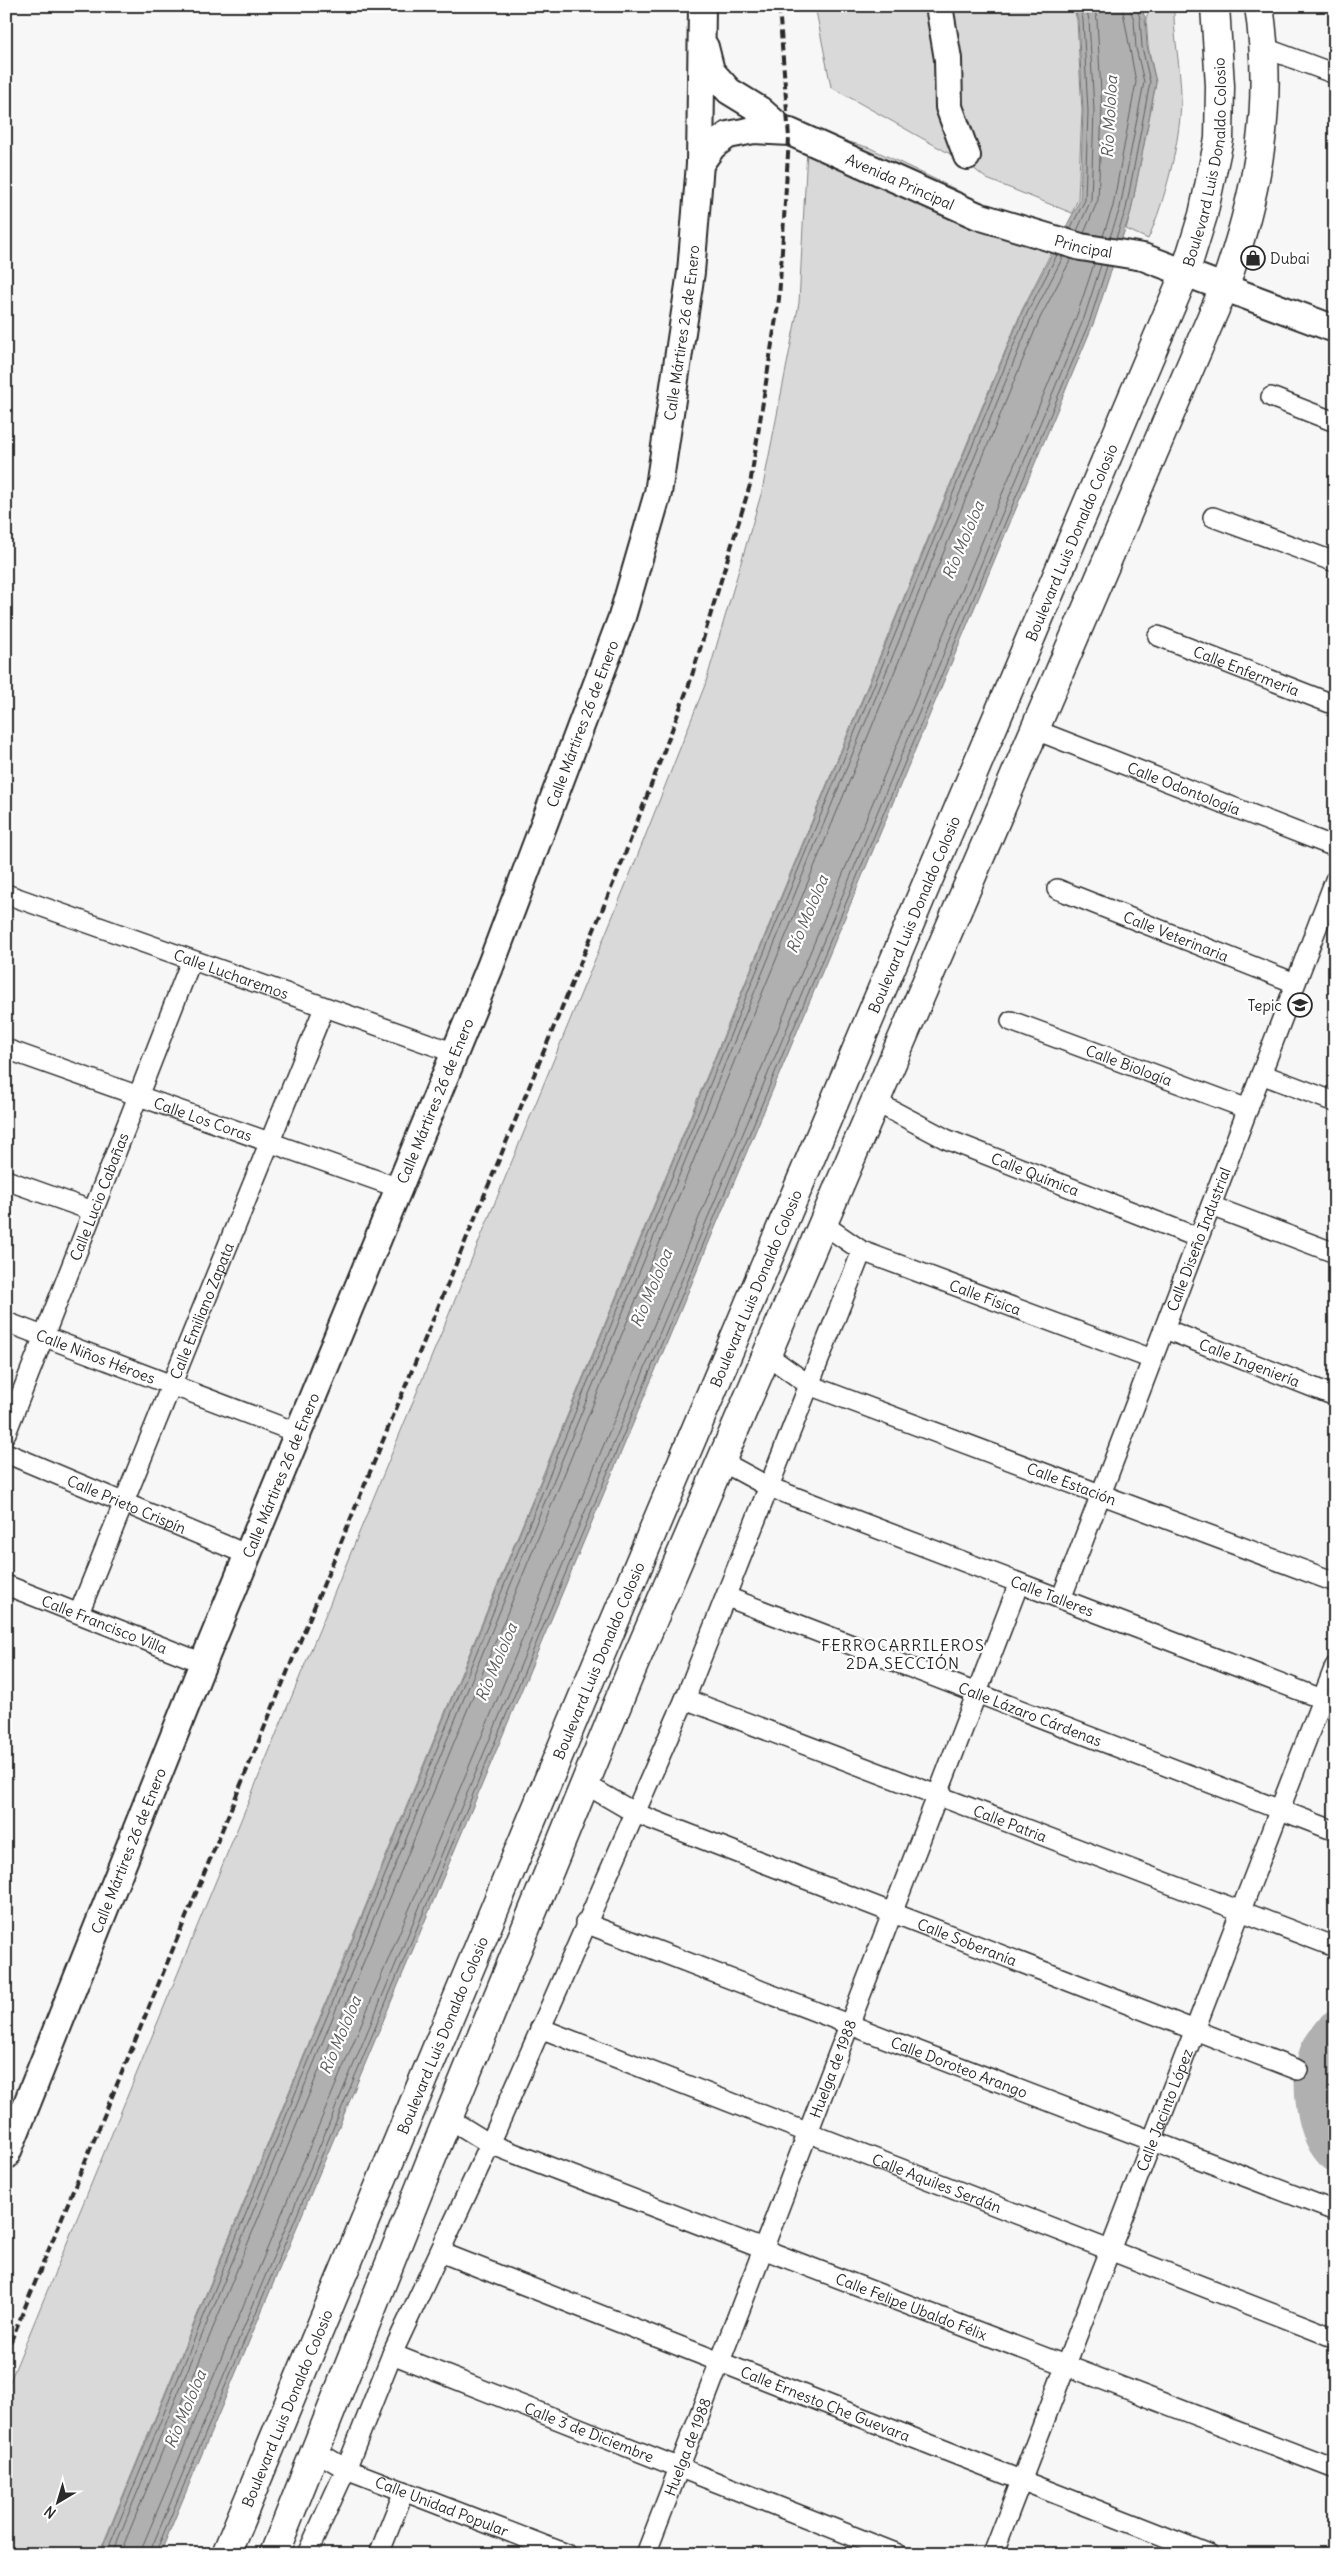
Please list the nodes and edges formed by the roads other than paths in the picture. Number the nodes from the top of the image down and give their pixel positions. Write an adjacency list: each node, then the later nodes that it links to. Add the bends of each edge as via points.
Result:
1 (702, 6): 5 (street, Calle Mártires 26 de Enero)
2 (938, 6): 9 (street, via 948,59 949,107)
3 (1215, 6): 12 (main road, Boulevard Luis Donaldo Colosio, via 1220,77 1219,139 1203,215)
4 (1258, 6): 6 (main road)
5 (701, 32): 8 (street, Avenida Principal, via 711,71 729,91 760,110); 10 (street, Calle Mártires 26 de Enero)
6 (1265, 48): 7 (street); 13 (main road, via 1266,91 1261,149 1242,237)
7 (1335, 74)
8 (784, 131): 10 (street, Avenida Principal, via 754,130 728,135 713,146); 11 (street, Avenida Principal, via 978,216)
9 (967, 156)
10 (700, 164): 32 (street, Calle Mártires 26 de Enero, via 691,272 658,493 622,617)
11 (1016, 227): 12 (street, Principal, via 1081,247 1147,259)
12 (1185, 273): 13 (street); 69 (main road, Boulevard Luis Donaldo Colosio)
13 (1224, 288): 14 (street); 21 (main road)
14 (1335, 329)
15 (1271, 397): 16 (street)
16 (1335, 422)
17 (1213, 517): 18 (street)
18 (1335, 562)
19 (1158, 636): 20 (street, Calle Enfermería)
20 (1335, 705)
21 (1033, 729): 22 (street, Calle Odontología); 35 (main road)
22 (1335, 847)
23 (1335, 880): 26 (street, Calle Diseño Industrial)
24 (1057, 889): 28 (street, Calle Veterinaria)
25 (6, 894): 27 (street, Calle Lucharemos)
26 (1329, 912): 28 (street, Calle Diseño Industrial)
27 (191, 961): 29 (street, Calle Lucharemos); 34 (street, Calle Lucio Cabañas)
28 (1295, 983): 33 (street, Calle Diseño Industrial)
29 (324, 1008): 32 (street, Calle Lucharemos); 38 (street, Calle Emiliano Zapata)
30 (1011, 1021): 37 (street, Calle Biología)
31 (6, 1049): 34 (street, Calle Los Coras)
32 (454, 1054): 40 (street, Calle Mártires 26 de Enero)
33 (1261, 1074): 36 (street); 37 (street, Calle Diseño Industrial)
34 (138, 1096): 38 (street, Calle Los Coras); 42 (street, Calle Lucio Cabañas)
35 (876, 1102): 43 (main road); 44 (street, Calle Química, via 946,1139)
36 (1335, 1102)
37 (1248, 1109): 41 (street, Calle Diseño Industrial)
38 (269, 1142): 40 (street, Calle Los Coras); 52 (street, Calle Emiliano Zapata)
39 (6, 1180): 42 (street)
40 (400, 1188): 55 (street, Calle Mártires 26 de Enero)
41 (1211, 1206): 44 (street, Calle Diseño Industrial); 46 (street)
42 (93, 1211): 49 (street, Calle Lucio Cabañas)
43 (823, 1224): 45 (street, Calle Física); 50 (main road)
44 (1199, 1238): 48 (street, Calle Diseño Industrial)
45 (862, 1252): 51 (street, Calle Física); 53 (street)
46 (1335, 1253)
47 (6, 1322): 49 (street, Calle Niños Héroes)
48 (1165, 1329): 51 (street, Calle Diseño Industrial); 54 (street, Calle Ingeniería)
49 (44, 1336): 52 (street, Calle Niños Héroes); 56 (street, Calle Lucio Cabañas)
50 (767, 1355): 53 (street, Calle Estación); 58 (main road)
51 (1152, 1359): 60 (street, Calle Diseño Industrial)
52 (172, 1385): 55 (street, Calle Niños Héroes); 61 (street, Calle Emiliano Zapata)
53 (809, 1385): 59 (street); 60 (street, Calle Estación)
54 (1335, 1396)
55 (298, 1433): 62 (street, Calle Mártires 26 de Enero)
56 (6, 1434)
57 (6, 1453): 61 (street, Calle Prieto Crispín)
58 (721, 1461): 59 (street, Calle Talleres); 70 (main road)
59 (769, 1487): 63 (street, Calle Talleres); 66 (street)
60 (1100, 1495): 64 (street, Calle Estación); 67 (street, Calle Diseño Industrial)
61 (124, 1503): 62 (street, Calle Prieto Crispín); 68 (street, Calle Emiliano Zapata)
62 (248, 1555): 71 (street, Calle Mártires 26 de Enero)
63 (1019, 1582): 67 (street, Calle Talleres); 73 (street, Huelga de 1988)
64 (1335, 1582)
65 (6, 1585): 68 (street, Calle Francisco Villa)
66 (727, 1597): 73 (street, Calle Lázaro Cárdenas); 74 (street)
67 (1061, 1599): 75 (street, Calle Talleres)
68 (80, 1613): 71 (street, Calle Francisco Villa)
69 (618, 1613): 70 (main road); 108 (main road, Boulevard Luis Donaldo Colosio)
70 (650, 1626): 76 (main road)
71 (203, 1663): 93 (street, Calle Mártires 26 de Enero)
72 (1335, 1666): 75 (street, Calle Jacinto López)
73 (977, 1693): 77 (street, Huelga de 1988); 78 (street, Calle Lázaro Cárdenas)
74 (685, 1699): 77 (street, Calle Patria); 79 (street)
75 (1328, 1701): 78 (street, Calle Jacinto López)
76 (585, 1784): 79 (street, Calle Soberanía); 89 (main road)
77 (937, 1795): 81 (street, Calle Patria); 82 (street, Huelga de 1988)
78 (1280, 1810): 80 (street, Calle Lázaro Cárdenas); 81 (street, Calle Jacinto López)
79 (635, 1813): 82 (street, Calle Soberanía); 83 (street)
80 (1335, 1831)
81 (1240, 1911): 84 (street, Calle Patria); 87 (street, Calle Jacinto López)
82 (892, 1913): 85 (street, Huelga de 1988); 87 (street, Calle Soberanía)
83 (585, 1923): 85 (street, Calle Doroteo Arango); 86 (street)
84 (1335, 1947)
85 (849, 2025): 90 (street, Huelga de 1988); 91 (street, Calle Doroteo Arango)
86 (540, 2028): 90 (street, Calle Aquiles Serdán); 92 (street)
87 (1195, 2030): 88 (street, Calle Soberanía); 91 (street, Calle Jacinto López)
88 (1298, 2070)
89 (448, 2118): 92 (street, Calle Felipe Ubaldo Félix); 102 (main road)
90 (808, 2132): 95 (street, Huelga de 1988); 96 (street, Calle Aquiles Serdán)
91 (1152, 2141): 94 (street, Calle Doroteo Arango); 96 (street, Calle Jacinto López)
92 (490, 2144): 95 (street, Calle Felipe Ubaldo Félix); 97 (street)
93 (6, 2156)
94 (1335, 2211)
95 (764, 2248): 100 (street, Huelga de 1988); 101 (street, Calle Felipe Ubaldo Félix)
96 (1110, 2250): 98 (street, Calle Aquiles Serdán); 101 (street, Calle Jacinto López)
97 (440, 2252): 99 (street); 100 (street, Calle Ernesto Che Guevara)
98 (1335, 2338)
99 (392, 2354): 103 (street, Calle 3 de Diciembre); 104 (street)
100 (720, 2362): 103 (street, Huelga de 1988); 106 (street, Calle Ernesto Che Guevara)
101 (1066, 2365): 105 (street, Calle Felipe Ubaldo Félix); 106 (street, Calle Jacinto López)
102 (314, 2450): 104 (street, Calle Unidad Popular); 109 (main road)
103 (679, 2468): 113 (street, Huelga de 1988); 114 (street, Calle 3 de Diciembre)
104 (346, 2469): 107 (street, Calle Unidad Popular); 110 (street)
105 (1335, 2469)
106 (1022, 2480): 115 (street, Calle Jacinto López); 116 (street, Calle Ernesto Che Guevara)
107 (404, 2491): 111 (street); 112 (street, Calle Unidad Popular)
108 (226, 2554)
109 (274, 2554)
110 (307, 2554)
111 (379, 2554)
112 (567, 2554)
113 (646, 2554)
114 (898, 2554)
115 (993, 2554)
116 (1209, 2554)

